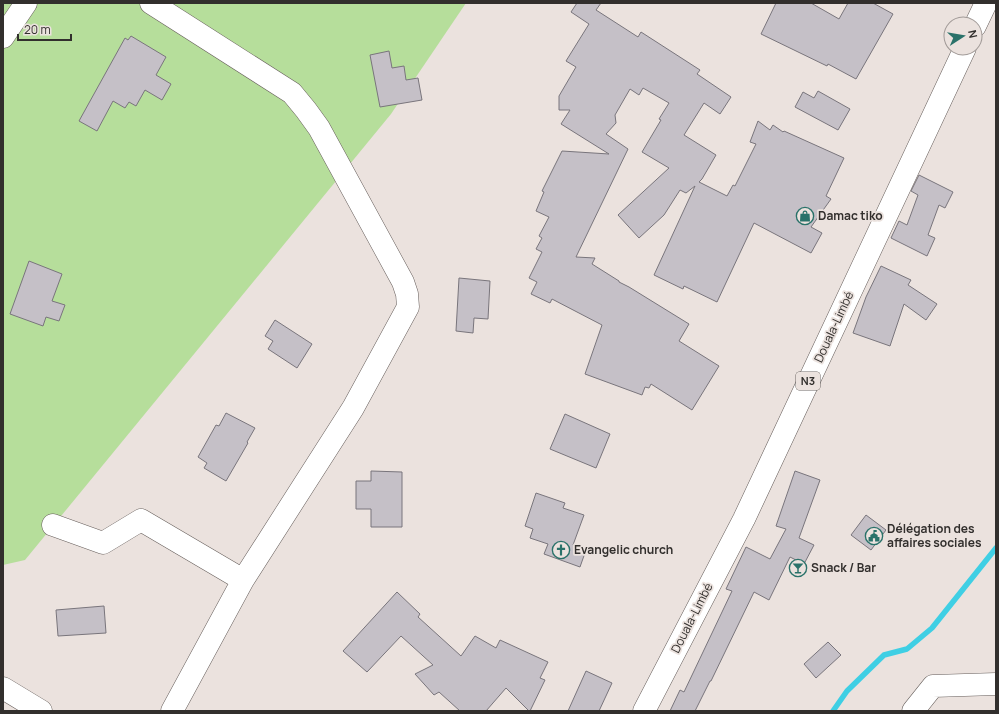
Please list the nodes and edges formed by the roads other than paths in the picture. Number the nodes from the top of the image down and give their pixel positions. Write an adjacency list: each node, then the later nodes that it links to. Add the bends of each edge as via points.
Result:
1 (26, 3): 5 (main road)
2 (151, 3): 8 (main road, via 292,93 319,128 403,282 407,294 408,307 353,408)
3 (986, 3): 4 (main road)
4 (980, 16)
5 (3, 37)
6 (961, 56): 13 (main road, Douala-Limbé / N3, via 744,518)
7 (52, 525): 8 (main road, via 103,543 141,520)
8 (243, 580): 12 (main road)
9 (996, 684): 14 (main road, via 933,686)
10 (3, 688): 11 (main road)
11 (41, 711)
12 (172, 711)
13 (644, 711)
14 (913, 711)

